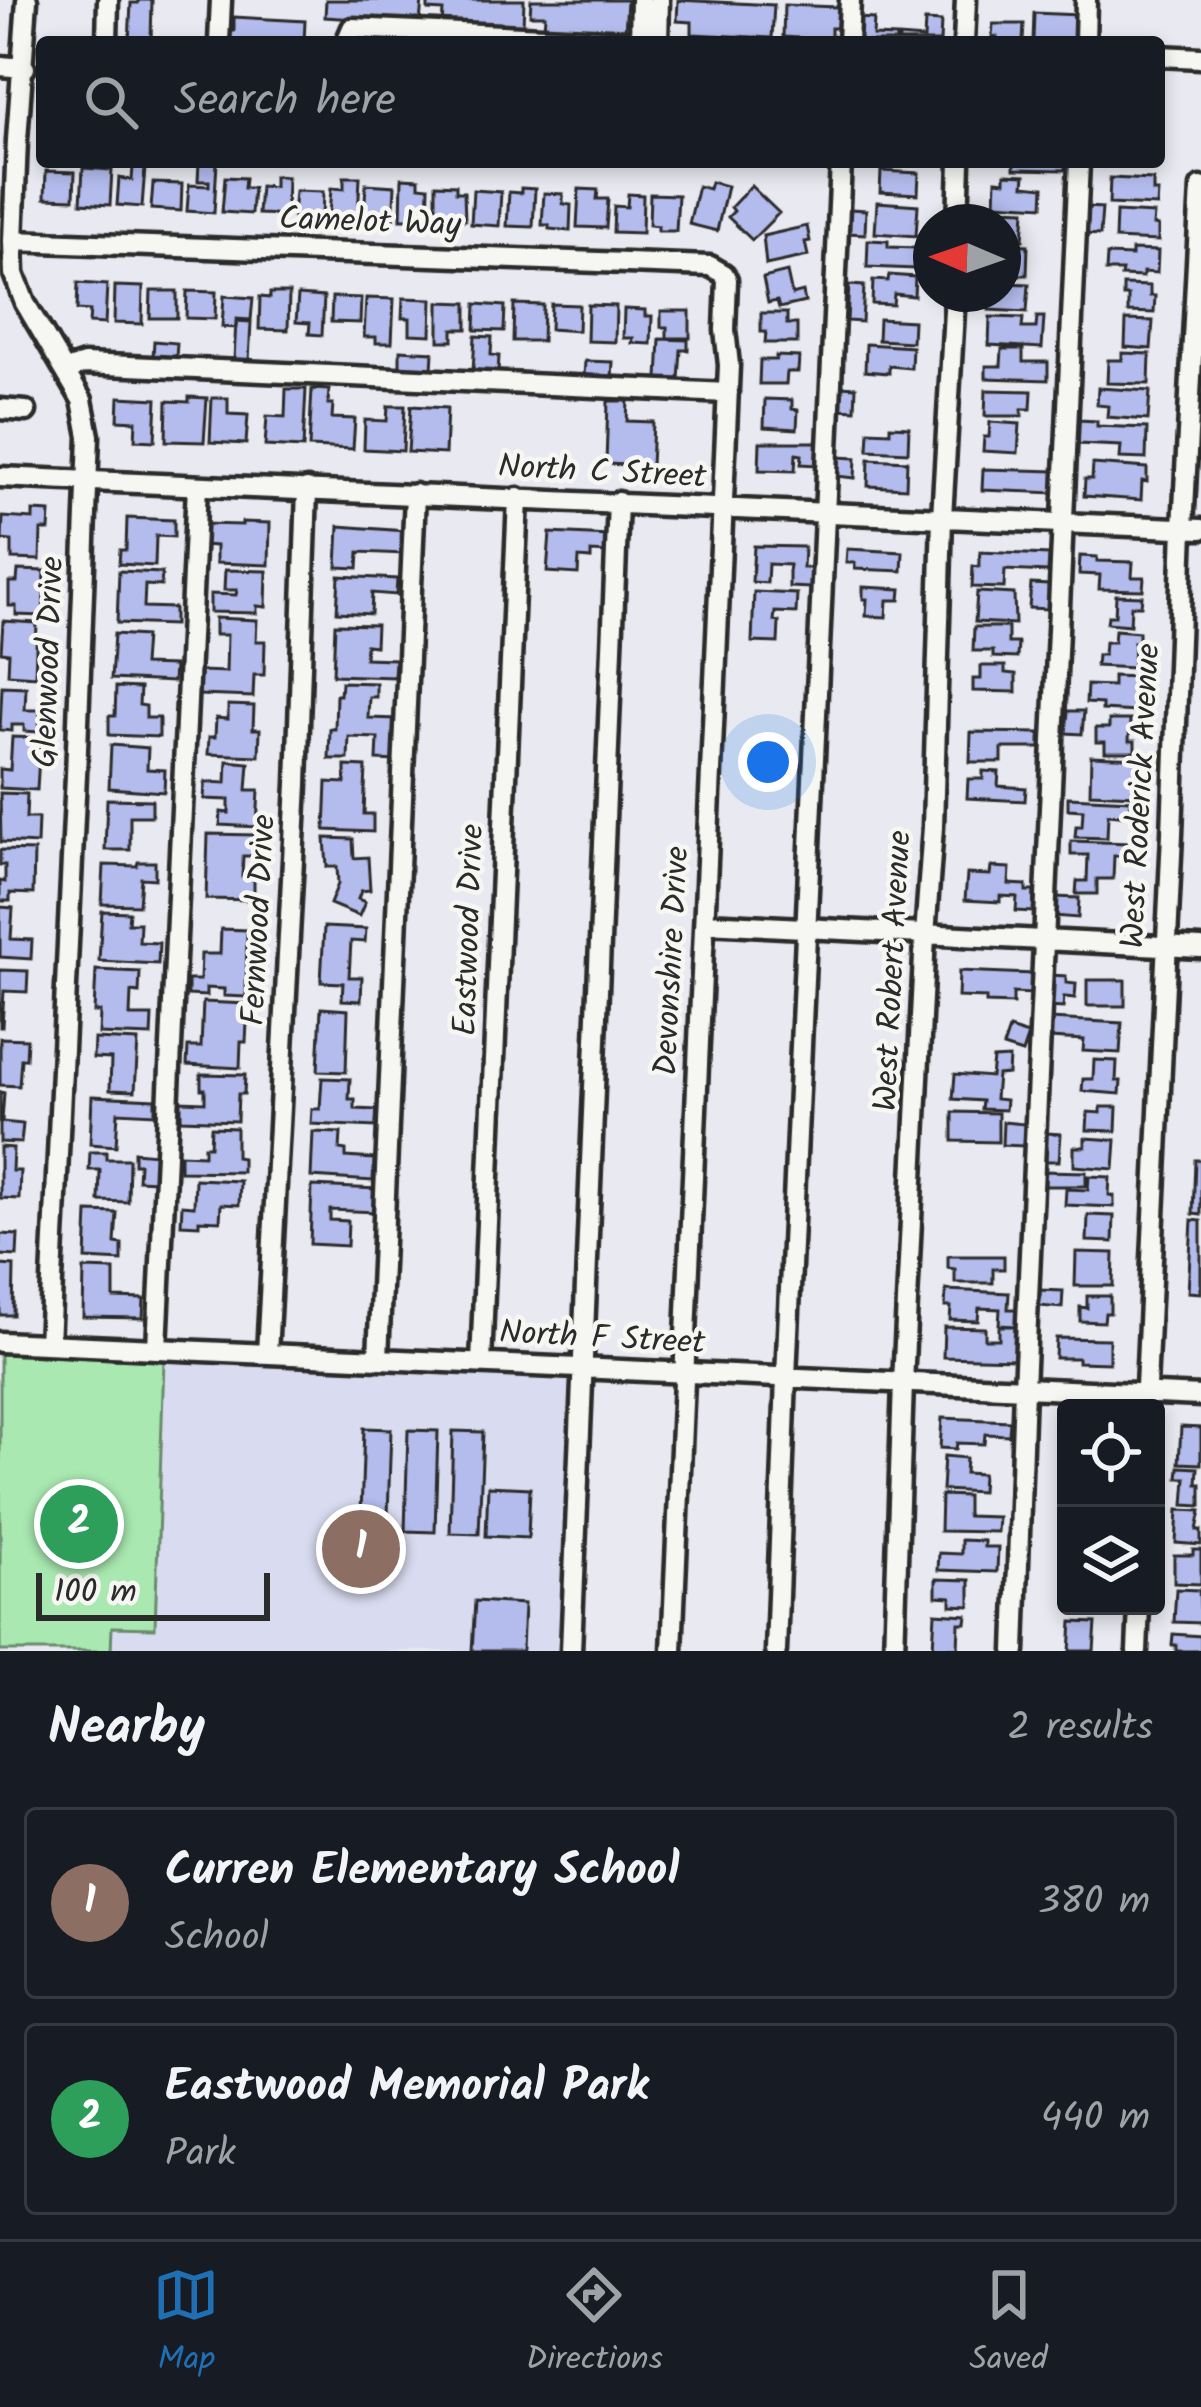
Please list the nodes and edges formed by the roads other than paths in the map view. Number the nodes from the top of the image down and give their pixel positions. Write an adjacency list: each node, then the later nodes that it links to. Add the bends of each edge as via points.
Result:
1 (28, 0): 20 (street, Glenwood Drive)
2 (108, 0): 9 (street)
3 (221, 0): 10 (street)
4 (641, 0): 13 (street)
5 (659, 0): 14 (street)
6 (850, 0): 15 (street)
7 (966, 0): 16 (street)
8 (1087, 0): 17 (street)
9 (107, 36)
10 (219, 36)
11 (349, 36): 12 (street, via 352,28)
12 (529, 36)
13 (640, 36)
14 (656, 36)
15 (848, 36)
16 (964, 36)
17 (1084, 36)
18 (1165, 56): 19 (street)
19 (1201, 58)
20 (31, 62): 21 (street); 22 (street, Glenwood Drive)
21 (0, 66)
22 (12, 134): 28 (street, Glenwood Drive)
23 (841, 168): 43 (street)
24 (960, 168): 27 (street)
25 (1079, 168): 45 (street)
26 (1201, 187): 46 (street, West Roderick Avenue)
27 (959, 204)
28 (13, 241): 29 (street, Camelot Way, via 710,266); 31 (street, Glenwood Drive, via 25,302)
29 (724, 274): 32 (street, Devonshire Drive)
30 (954, 312): 44 (street, West Robert Avenue)
31 (66, 370): 32 (street, via 84,364); 36 (street, Glenwood Drive, via 86,418)
32 (728, 393): 42 (street, Devonshire Drive)
33 (0, 410): 34 (street)
34 (26, 410)
35 (0, 477): 36 (street, North C Street)
36 (87, 481): 37 (street, North C Street); 54 (street, Glenwood Drive)
37 (197, 486): 38 (street, North C Street); 55 (street)
38 (307, 489): 39 (street, North C Street); 56 (street, Fernwood Drive)
39 (415, 494): 40 (street, North C Street); 57 (street)
40 (518, 498): 41 (street, North C Street); 58 (street, Eastwood Drive)
41 (618, 502): 42 (street, North C Street); 59 (street)
42 (722, 509): 43 (street, North C Street); 47 (street, Devonshire Drive)
43 (824, 513): 44 (street, North C Street); 48 (street)
44 (943, 517): 45 (street, North C Street); 49 (street, West Robert Avenue)
45 (1063, 524): 46 (street, North C Street); 50 (street)
46 (1192, 528): 51 (street, West Roderick Avenue)
47 (706, 923): 48 (street); 60 (street, Devonshire Drive)
48 (807, 930): 49 (street); 61 (street)
49 (925, 936): 50 (street); 62 (street, West Robert Avenue)
50 (1045, 940): 51 (street); 63 (street)
51 (1165, 946): 52 (street); 66 (street, West Roderick Avenue)
52 (1201, 948)
53 (0, 1342): 54 (street, North F Street)
54 (49, 1344): 55 (street, North F Street)
55 (157, 1348): 56 (street, North F Street)
56 (268, 1354): 57 (street, North F Street)
57 (378, 1358): 58 (street, North F Street)
58 (481, 1363): 59 (street, North F Street)
59 (582, 1367): 60 (street, North F Street); 69 (street)
60 (684, 1372): 61 (street, North F Street); 70 (street, Devonshire Drive)
61 (786, 1377): 62 (street, North F Street); 71 (street)
62 (903, 1383): 63 (street, North F Street); 72 (street, West Robert Avenue)
63 (1024, 1388): 65 (street, North F Street); 73 (street)
64 (1201, 1396): 67 (street, North F Street)
65 (1126, 1399)
66 (1145, 1399)
67 (1165, 1399)
68 (1139, 1615): 74 (street)
69 (571, 1651)
70 (672, 1651)
71 (776, 1651)
72 (894, 1651)
73 (1015, 1651)
74 (1137, 1651)

